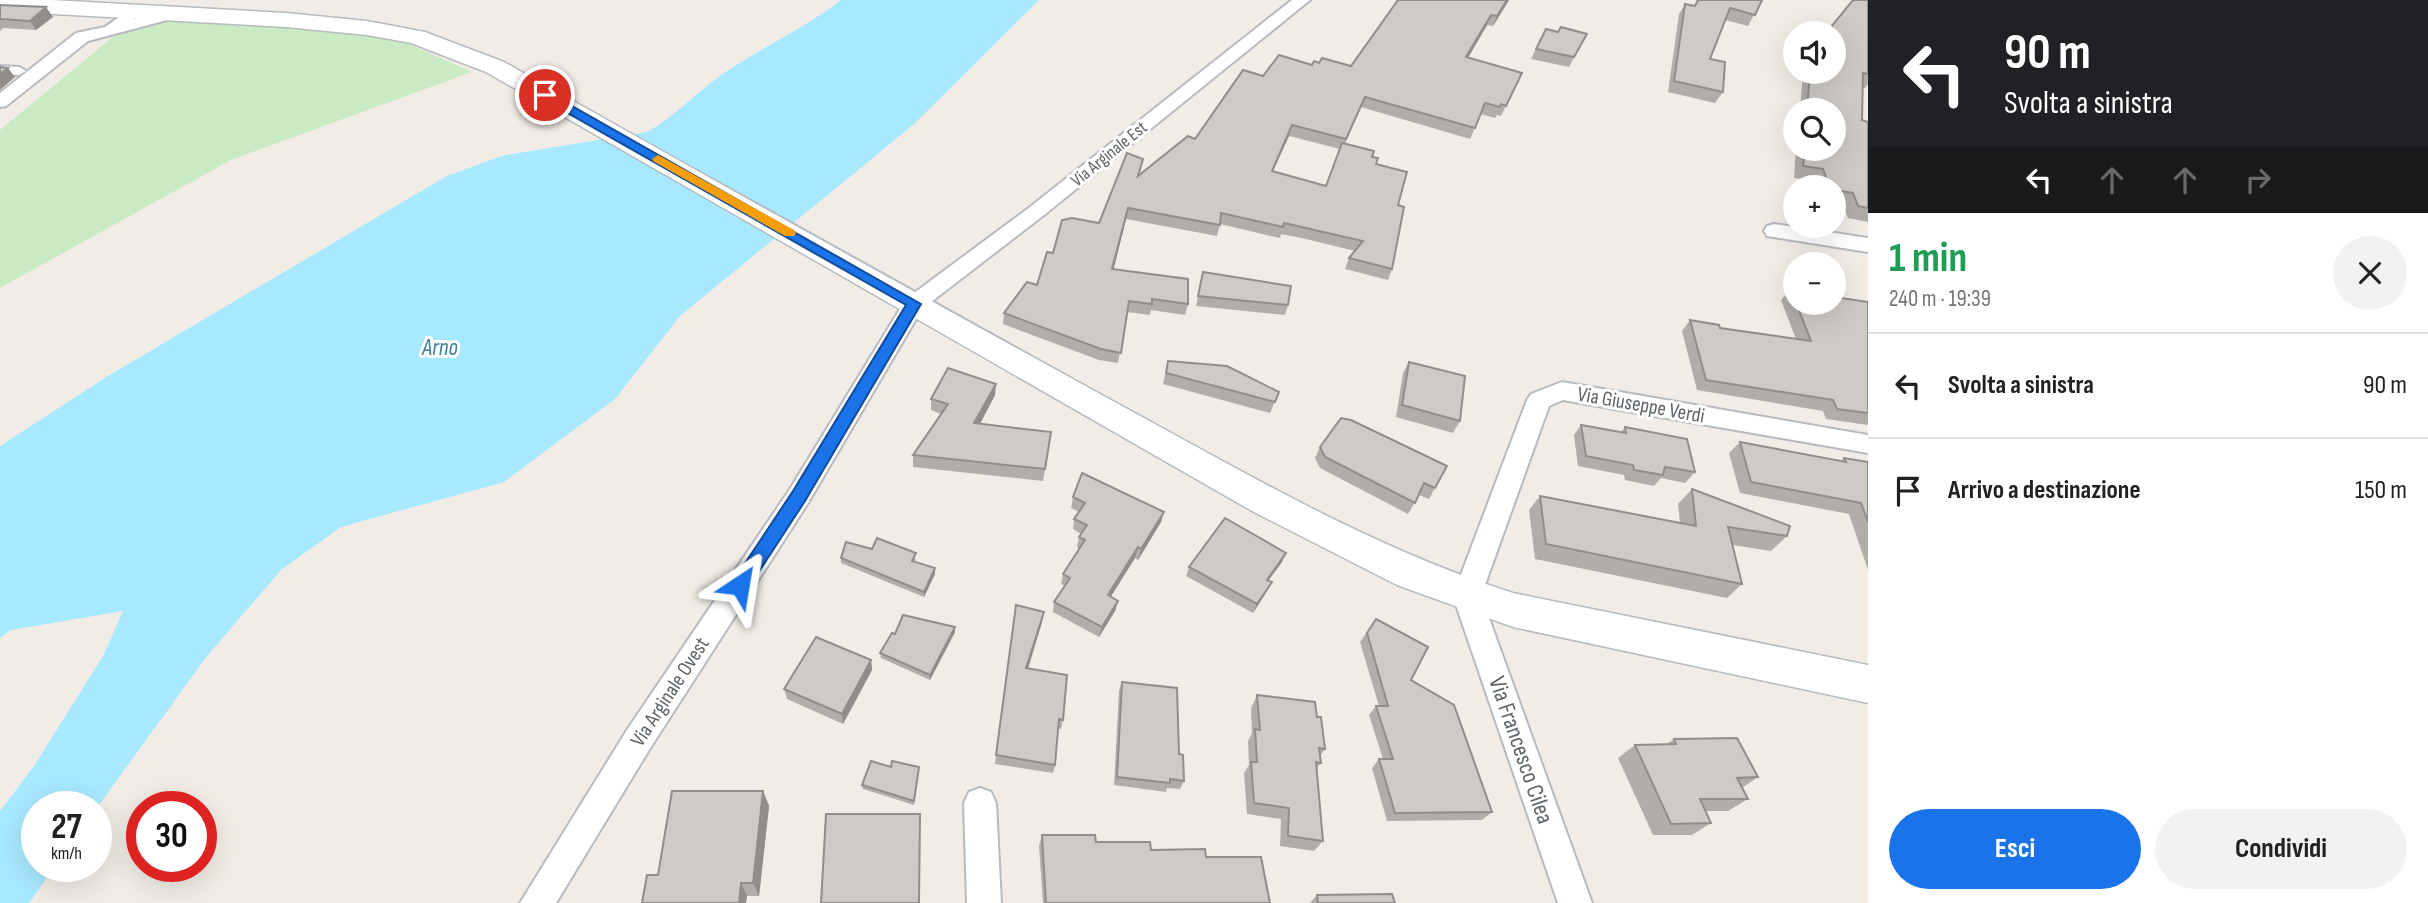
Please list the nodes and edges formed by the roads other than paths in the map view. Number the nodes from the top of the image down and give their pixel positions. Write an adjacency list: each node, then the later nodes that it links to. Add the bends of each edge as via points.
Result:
1 (1302, 0): 13 (street, Via Arginale Est)
2 (0, 4): 3 (main road)
3 (90, 8): 4 (main road); 7 (street, via 76,25)
4 (127, 10): 5 (main road); 6 (street, via 125,20)
5 (176, 13): 6 (street); 13 (main road, via 321,23 407,35 495,67)
6 (110, 31): 7 (street)
7 (82, 37): 10 (street)
8 (0, 70): 9 (street)
9 (19, 71)
10 (0, 102)
11 (1774, 231): 12 (street)
12 (1868, 245)
13 (914, 304): 15 (main road, via 1298,517); 18 (street, Via Arginale Ovest, via 799,496)
14 (1868, 444): 15 (street, Via Giuseppe Verdi, via 1562,391 1539,400)
15 (1467, 596): 16 (main road, via 1577,624); 20 (street, Via Francesco Cilea)
16 (1868, 684)
17 (981, 803): 19 (street)
18 (537, 903)
19 (984, 903)
20 (1574, 903)

